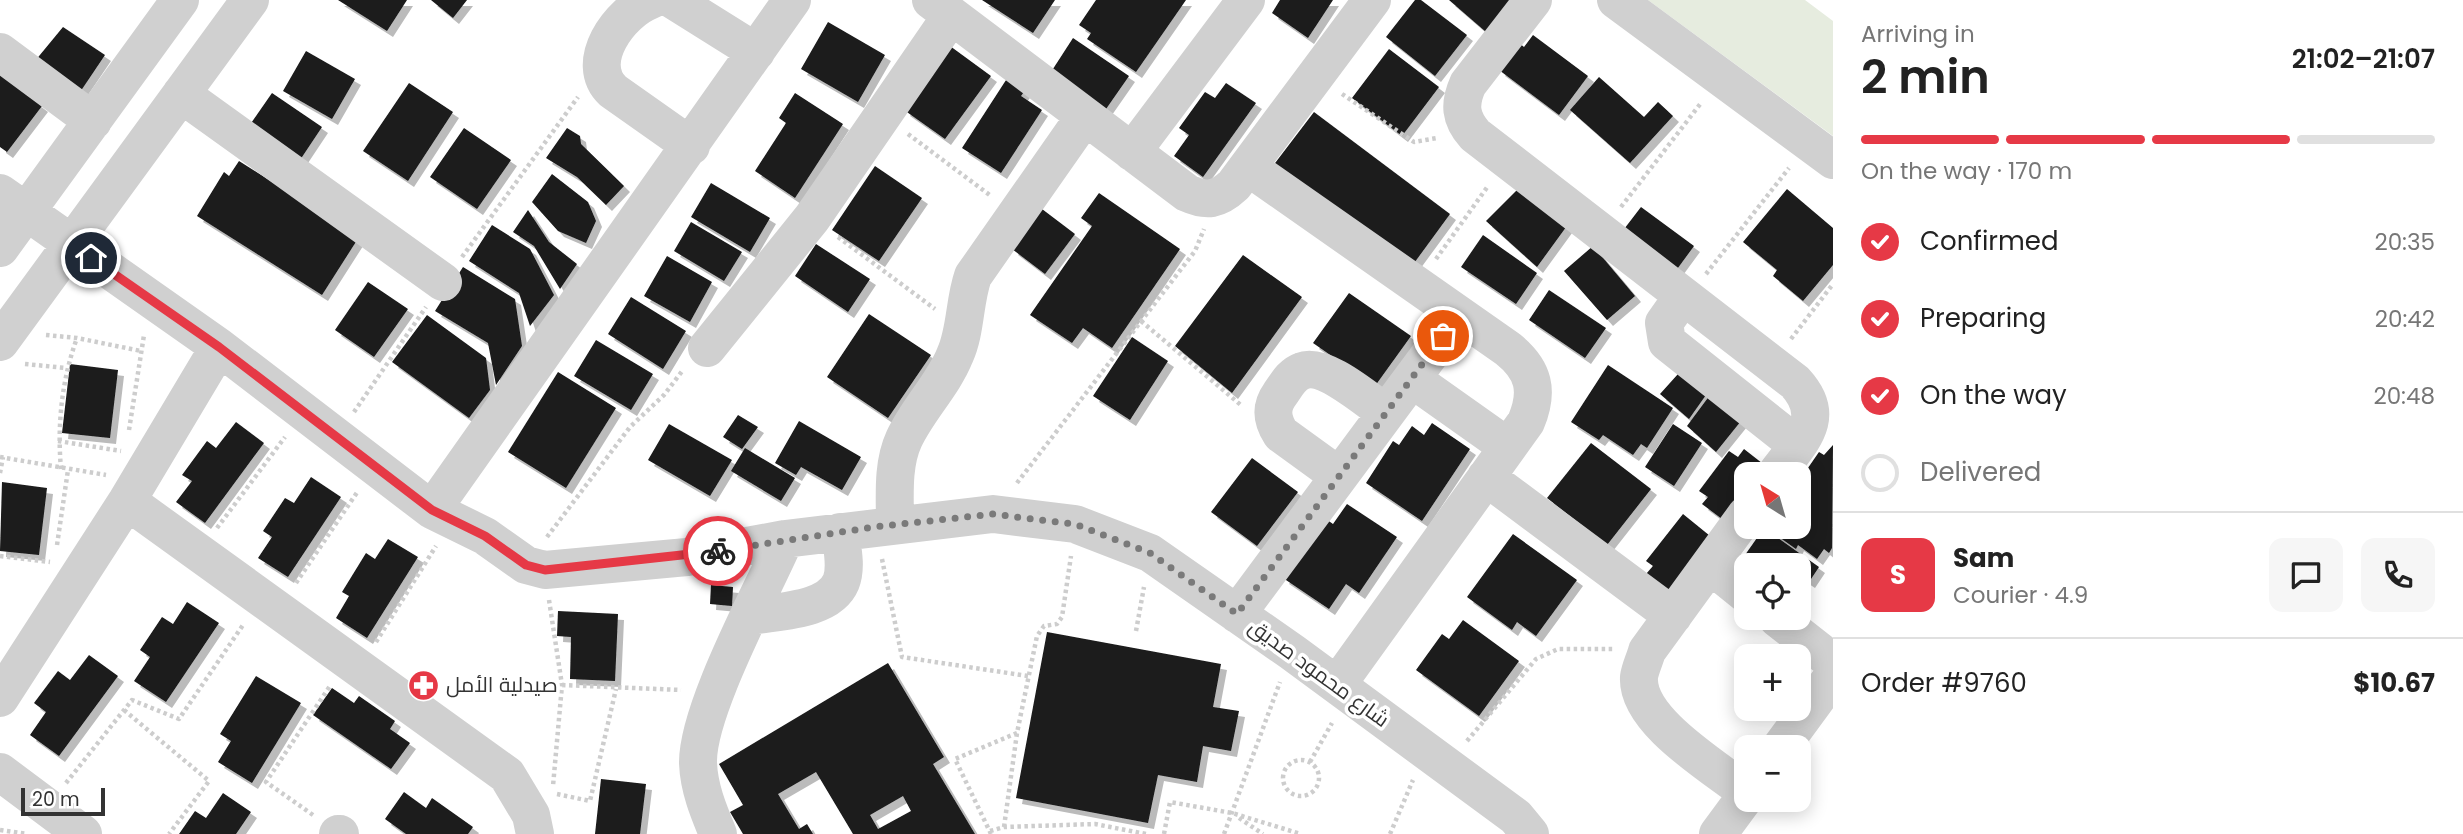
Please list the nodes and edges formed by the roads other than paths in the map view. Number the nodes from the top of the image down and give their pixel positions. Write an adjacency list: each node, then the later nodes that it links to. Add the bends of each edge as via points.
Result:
1 (250, 0): 13 (street)
2 (651, 0): 16 (street, via 628,16 605,48 600,59 604,83)
3 (673, 0): 12 (street)
4 (792, 0): 12 (street)
5 (1246, 0): 18 (street)
6 (1372, 0): 19 (street)
7 (1533, 0): 24 (street, via 1468,84 1462,97 1465,124)
8 (1616, 0): 17 (street)
9 (176, 1): 15 (street)
10 (937, 4): 14 (street); 28 (street, via 883,115 812,218)
11 (0, 52): 15 (street)
12 (756, 52): 16 (street)
13 (181, 94): 21 (street); 23 (street)
14 (1084, 116): 18 (street); 37 (street, via 973,276 954,358 904,439)
15 (93, 121): 20 (street)
16 (691, 146): 36 (street)
17 (1821, 151)
18 (1132, 152): 19 (street, via 1203,200 1221,197)
19 (1248, 167): 25 (street)
20 (13, 203): 21 (street); 22 (street)
21 (71, 244): 26 (street); 27 (street)
22 (0, 248)
23 (443, 282)
24 (1686, 297): 32 (street, via 1664,323 1667,342); 32 (street, via 1807,395 1812,413 1808,431)
25 (1459, 315): 29 (street); 31 (street, via 1524,362 1533,381 1534,402)
26 (7, 345)
27 (219, 347): 35 (street); 36 (street)
28 (707, 348)
29 (1412, 379): 30 (street); 31 (street)
30 (1386, 414): 33 (street); 33 (street, via 1326,372 1314,369 1292,377 1272,413 1281,434)
31 (1508, 447): 34 (street)
32 (1786, 460)
33 (1339, 476): 42 (street)
34 (1486, 477): 44 (street); 48 (street)
35 (130, 478): 49 (street); 56 (street, via 198,553 507,775 531,815)
36 (442, 516): 39 (street, شارع محمود صديق, via 485,536 535,568 687,556)
37 (871, 528): 39 (street, شارع محمود صديق); 42 (street, شارع محمود صديق, via 993,514 1075,524 1150,553); 43 (street, via 831,597)
38 (1734, 532): 40 (street)
39 (785, 540): 43 (street)
40 (1710, 565): 41 (street); 44 (street)
41 (1734, 584)
42 (1237, 614): 48 (street, شارع محمود صديق)
43 (751, 616): 57 (street, via 704,724 698,761 703,797)
44 (1673, 616): 52 (street, via 1647,651 1639,678 1645,704 1661,725)
45 (1792, 630): 46 (street)
46 (1833, 662)
47 (1833, 676): 50 (street)
48 (1342, 689): 58 (street, شارع محمود صديق, via 1516,817)
49 (0, 698)
50 (1790, 735)
51 (0, 772): 54 (street)
52 (1734, 784)
53 (1734, 811): 59 (street)
54 (37, 820): 55 (street)
55 (83, 834)
56 (535, 834)
57 (718, 834)
58 (1530, 834)
59 (1718, 834)

